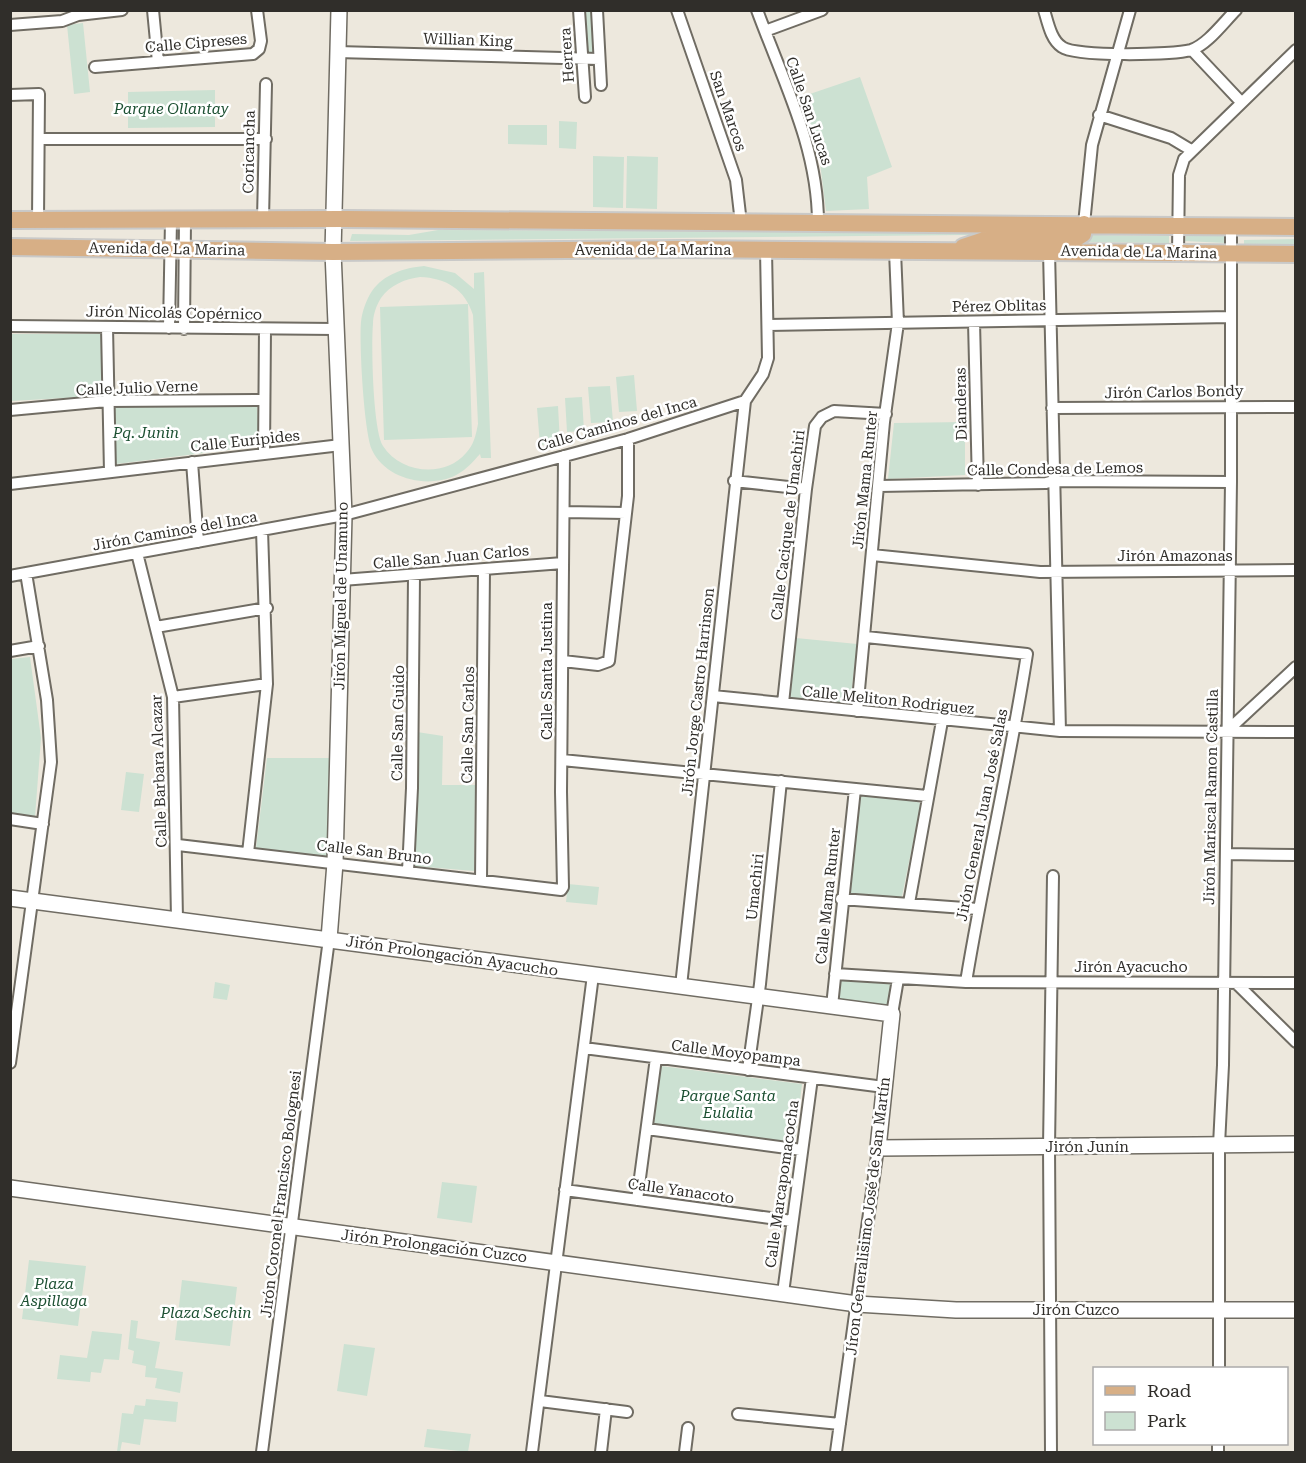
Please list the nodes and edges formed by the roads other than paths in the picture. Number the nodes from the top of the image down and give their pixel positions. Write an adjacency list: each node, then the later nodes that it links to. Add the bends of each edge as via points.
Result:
1 (123, 10): 13 (street)
2 (153, 10): 22 (street)
3 (257, 10): 22 (street, Calle Cipreses, via 261,41 253,54)
4 (339, 10): 17 (street, Jirón Miguel de Unamuno)
5 (579, 10): 20 (street, Herrera)
6 (597, 10): 21 (street, Herrera)
7 (677, 10): 38 (street, San Marcos, via 736,180)
8 (758, 10): 15 (street, Calle San Lucas)
9 (822, 10): 15 (street)
10 (1044, 10): 18 (street, via 1062,48 1080,53)
11 (1130, 10): 18 (street)
12 (1236, 10): 16 (street)
13 (108, 11): 14 (street, via 62,21)
14 (10, 25)
15 (765, 31): 39 (street, Calle San Lucas, via 811,157)
16 (1192, 50): 18 (street); 28 (street)
17 (337, 51): 20 (street, Willian King); 34 (street, Jirón Miguel de Unamuno)
18 (1117, 54): 29 (street)
19 (1294, 54): 28 (street)
20 (582, 59): 21 (street, Willian King); 27 (street, Herrera)
21 (599, 59): 25 (street, Herrera)
22 (158, 62): 23 (street, Calle Cipreses)
23 (95, 67)
24 (266, 84): 31 (street, Coricancha)
25 (601, 85)
26 (10, 94): 30 (street, via 39,94)
27 (585, 97)
28 (1241, 102): 32 (street)
29 (1099, 115): 32 (street, via 1172,138); 40 (street, via 1088,168)
30 (39, 139): 31 (street); 36 (street)
31 (266, 139): 33 (street, Coricancha)
32 (1191, 150): 41 (street, via 1179,175)
33 (263, 219): 34 (main road, Avenida de La Marina); 37 (main road, Avenida de La Marina)
34 (334, 219): 38 (main road, Avenida de La Marina); 50 (street, Jirón Miguel de Unamuno)
35 (10, 220): 36 (main road, Avenida de La Marina)
36 (38, 220): 37 (main road, Avenida de La Marina)
37 (178, 220): 45 (street)
38 (741, 223): 39 (main road, Avenida de La Marina)
39 (818, 223): 40 (main road, Avenida de La Marina)
40 (1084, 224): 41 (main road, Avenida de La Marina); 48 (main road, via 1083,234 1075,239 987,239)
41 (1178, 226): 42 (main road, Avenida de La Marina); 51 (street)
42 (1232, 227): 43 (main road, Avenida de La Marina); 52 (street, Jirón Mariscal Ramon Castilla)
43 (1296, 227)
44 (10, 248): 45 (main road, Avenida de La Marina)
45 (178, 249): 50 (main road, Avenida de La Marina); 61 (street); 62 (street)
46 (766, 250): 47 (main road, Avenida de La Marina); 50 (main road, Avenida de La Marina); 58 (street)
47 (895, 251): 48 (main road, Avenida de La Marina); 57 (street, Jirón Mama Runter)
48 (951, 251): 49 (main road, Avenida de La Marina)
49 (1050, 251): 51 (main road, Avenida de La Marina); 55 (street)
50 (333, 252): 64 (street, Jirón Miguel de Unamuno)
51 (1178, 253): 52 (main road, Avenida de La Marina)
52 (1231, 253): 53 (main road, Avenida de La Marina); 54 (street, Jirón Mariscal Ramon Castilla)
53 (1296, 254)
54 (1231, 317): 55 (street, Pérez Oblitas); 68 (street, Jirón Mariscal Ramon Castilla)
55 (1051, 319): 56 (street, Pérez Oblitas); 70 (street)
56 (974, 322): 57 (street, Pérez Oblitas); 83 (street, Dianderas)
57 (898, 323): 58 (street, Pérez Oblitas); 72 (street, Jirón Mama Runter)
58 (768, 325): 67 (street, via 768,358 763,374)
59 (10, 326): 60 (street, Jirón Nicolás Copérnico)
60 (107, 327): 61 (street, Jirón Nicolás Copérnico); 66 (street)
61 (170, 328): 62 (street, Jirón Nicolás Copérnico)
62 (184, 328): 63 (street, Jirón Nicolás Copérnico)
63 (265, 329): 64 (street, Jirón Nicolás Copérnico); 65 (street)
64 (336, 329): 74 (street, Jirón Miguel de Unamuno)
65 (264, 400): 66 (street, Calle Julio Verne); 75 (street)
66 (107, 401): 71 (street, Calle Julio Verne); 78 (street)
67 (745, 401): 73 (street, Calle Caminos del Inca); 80 (street, Jirón Jorge Castro Harrinson)
68 (1230, 405): 69 (street, Jirón Carlos Bondy); 70 (street, Jirón Carlos Bondy); 81 (street, Jirón Mariscal Ramon Castilla)
69 (1296, 407)
70 (1052, 408): 79 (street)
71 (10, 410)
72 (886, 414): 84 (street, Jirón Mama Runter); 85 (street, Calle Cacique de Umachiri, via 846,410 822,417 815,426)
73 (628, 439): 76 (street, Calle Caminos del Inca); 87 (street)
74 (341, 445): 75 (street, Calle Euripides); 88 (street, Jirón Miguel de Unamuno)
75 (264, 454): 77 (street, Calle Euripides)
76 (564, 456): 86 (street, Calle Santa Justina); 88 (street, Calle Caminos del Inca)
77 (192, 462): 78 (street, Calle Euripides); 90 (street)
78 (110, 472): 82 (street, Calle Euripides)
79 (1053, 481): 81 (street, Calle Condesa de Lemos); 83 (street, Calle Condesa de Lemos); 97 (street)
80 (734, 482): 85 (street); 110 (street, Jirón Jorge Castro Harrinson)
81 (1231, 482): 96 (street, Jirón Mariscal Ramon Castilla)
82 (10, 484)
83 (978, 485): 84 (street, Calle Condesa de Lemos)
84 (879, 486): 92 (street, Jirón Mama Runter)
85 (806, 489): 112 (street, Calle Cacique de Umachiri)
86 (564, 512): 87 (street); 93 (street, Calle Santa Justina)
87 (626, 513): 107 (street, via 609,661 598,665)
88 (344, 515): 89 (street, Jirón Caminos del Inca); 101 (street, Jirón Miguel de Unamuno)
89 (262, 530): 90 (street, Jirón Caminos del Inca); 102 (street)
90 (198, 542): 91 (street, Jirón Caminos del Inca)
91 (137, 553): 98 (street, Jirón Caminos del Inca); 103 (street, Calle Barbara Alcazar)
92 (872, 555): 97 (street, Jirón Amazonas); 104 (street, Jirón Mama Runter)
93 (563, 563): 94 (street, Calle San Juan Carlos); 107 (street, Calle Santa Justina)
94 (484, 570): 100 (street, Calle San Juan Carlos); 133 (street, Calle San Carlos)
95 (1296, 570): 96 (street, Jirón Amazonas)
96 (1230, 571): 97 (street, Jirón Amazonas); 117 (street, Jirón Mariscal Ramon Castilla)
97 (1055, 572): 116 (street)
98 (26, 573): 99 (street, Jirón Caminos del Inca); 105 (street)
99 (10, 576)
100 (414, 576): 101 (street, Calle San Juan Carlos); 131 (street, Calle San Guido)
101 (342, 580): 130 (street, Jirón Miguel de Unamuno)
102 (267, 608): 103 (street); 109 (street)
103 (156, 627): 111 (street, Calle Barbara Alcazar)
104 (866, 638): 113 (street, Jirón Mama Runter); 115 (street, Jirón General Juan José Salas, via 1027,654)
105 (39, 646): 106 (street); 125 (street, via 51,762)
106 (10, 651)
107 (562, 661): 119 (street, Calle Santa Justina)
108 (1296, 667): 117 (street)
109 (267, 684): 111 (street); 127 (street)
110 (713, 696): 112 (street, Calle Meliton Rodriguez); 120 (street, Jirón Jorge Castro Harrinson)
111 (173, 697): 126 (street, Calle Barbara Alcazar)
112 (783, 703): 113 (street, Calle Meliton Rodriguez)
113 (857, 711): 114 (street, Calle Meliton Rodriguez)
114 (942, 721): 115 (street, Calle Meliton Rodriguez); 123 (street)
115 (1016, 728): 116 (street, Calle Meliton Rodriguez); 139 (street, Jirón General Juan José Salas)
116 (1060, 731): 117 (street, Calle Meliton Rodriguez)
117 (1226, 732): 118 (street, Calle Meliton Rodriguez); 128 (street, Jirón Mariscal Ramon Castilla)
118 (1296, 732)
119 (562, 760): 120 (street); 134 (street, Calle Santa Justina)
120 (705, 774): 121 (street); 150 (street, Jirón Jorge Castro Harrinson)
121 (781, 782): 122 (street); 151 (street, Umachiri)
122 (855, 789): 123 (street); 136 (street, Calle Mama Runter)
123 (927, 796): 138 (street)
124 (10, 819): 125 (street)
125 (43, 824): 137 (street)
126 (178, 845): 127 (street, Calle San Bruno); 140 (street, Calle Barbara Alcazar)
127 (248, 853): 130 (street, Calle San Bruno)
128 (1226, 854): 129 (street); 147 (street, Jirón Mariscal Ramon Castilla)
129 (1296, 855)
130 (335, 863): 131 (street, Calle San Bruno); 141 (street, Jirón Miguel de Unamuno)
131 (408, 871): 133 (street, Calle San Bruno)
132 (1053, 876): 145 (street)
133 (481, 880): 134 (street, Calle San Bruno, via 557,892)
134 (563, 886)
135 (10, 898): 137 (street, Jirón Prolongación Ayacucho)
136 (841, 899): 138 (street); 142 (street, Calle Mama Runter)
137 (32, 901): 140 (street, Jirón Prolongación Ayacucho); 157 (street)
138 (909, 903): 139 (street)
139 (978, 909): 146 (street, Jirón General Juan José Salas)
140 (177, 919): 141 (street, Jirón Prolongación Ayacucho)
141 (329, 939): 143 (street, Jirón Prolongación Ayacucho); 171 (street, Jirón Coronel Francisco Bolognesi)
142 (836, 974): 144 (street, Jirón Ayacucho); 152 (street, Calle Mama Runter)
143 (593, 975): 150 (street, Jirón Prolongación Ayacucho); 155 (street)
144 (898, 979): 146 (street, Jirón Ayacucho); 153 (street, Jíron Generalisimo José de San Martín)
145 (1052, 981): 146 (street, Jirón Ayacucho); 147 (street, Jirón Ayacucho); 164 (street)
146 (966, 982)
147 (1222, 982): 148 (street, Jirón Ayacucho); 163 (street, Jirón Mariscal Ramon Castilla)
148 (1236, 983): 149 (street, Jirón Ayacucho); 154 (street)
149 (1296, 983)
150 (681, 986): 151 (street, Jirón Prolongación Ayacucho)
151 (759, 996): 152 (street, Jirón Prolongación Ayacucho); 158 (street, Umachiri)
152 (832, 1006): 153 (street, Jirón Prolongación Ayacucho)
153 (892, 1014): 160 (street, Jíron Generalisimo José de San Martín)
154 (1296, 1042)
155 (584, 1048): 156 (street, Calle Moyopampa); 168 (street)
156 (656, 1058): 158 (street, Calle Moyopampa); 161 (street)
157 (10, 1063)
158 (748, 1070): 159 (street, Calle Moyopampa)
159 (812, 1078): 160 (street, Calle Moyopampa); 166 (street, Calle Marcapomacocha)
160 (884, 1088): 165 (street, Jíron Generalisimo José de San Martín)
161 (647, 1129): 166 (street); 169 (street)
162 (1296, 1144): 163 (street, Jirón Junín)
163 (1219, 1145): 164 (street, Jirón Junín); 175 (street, Jirón Mariscal Ramon Castilla)
164 (1049, 1147): 165 (street, Jirón Junín); 176 (street)
165 (878, 1148): 174 (street, Jíron Generalisimo José de San Martín)
166 (802, 1150): 170 (street, Calle Marcapomacocha)
167 (10, 1188): 171 (street, Jirón Prolongación Cuzco)
168 (565, 1190): 169 (street, Calle Yanacoto); 172 (street)
169 (637, 1200): 170 (street, Calle Yanacoto)
170 (792, 1221): 173 (street, Calle Marcapomacocha)
171 (292, 1228): 172 (street, Jirón Prolongación Cuzco); 185 (street, Jirón Coronel Francisco Bolognesi)
172 (556, 1261): 173 (street, Jirón Prolongación Cuzco); 179 (street)
173 (783, 1293): 174 (street, Jirón Prolongación Cuzco)
174 (857, 1304): 176 (street, Jirón Cuzco); 183 (street, Jíron Generalisimo José de San Martín)
175 (1220, 1309): 176 (street, Jirón Cuzco); 177 (street, Jirón Cuzco); 178 (street, Jirón Mariscal Ramon Castilla)
176 (1052, 1310): 190 (street)
177 (1296, 1310)
178 (1219, 1367)
179 (540, 1401): 180 (street); 186 (street)
180 (606, 1409): 181 (street); 187 (street)
181 (627, 1412)
182 (738, 1414): 183 (street)
183 (840, 1424): 189 (street, Jíron Generalisimo José de San Martín)
184 (688, 1428): 188 (street)
185 (262, 1452)
186 (532, 1452)
187 (601, 1452)
188 (685, 1452)
189 (836, 1452)
190 (1051, 1452)

